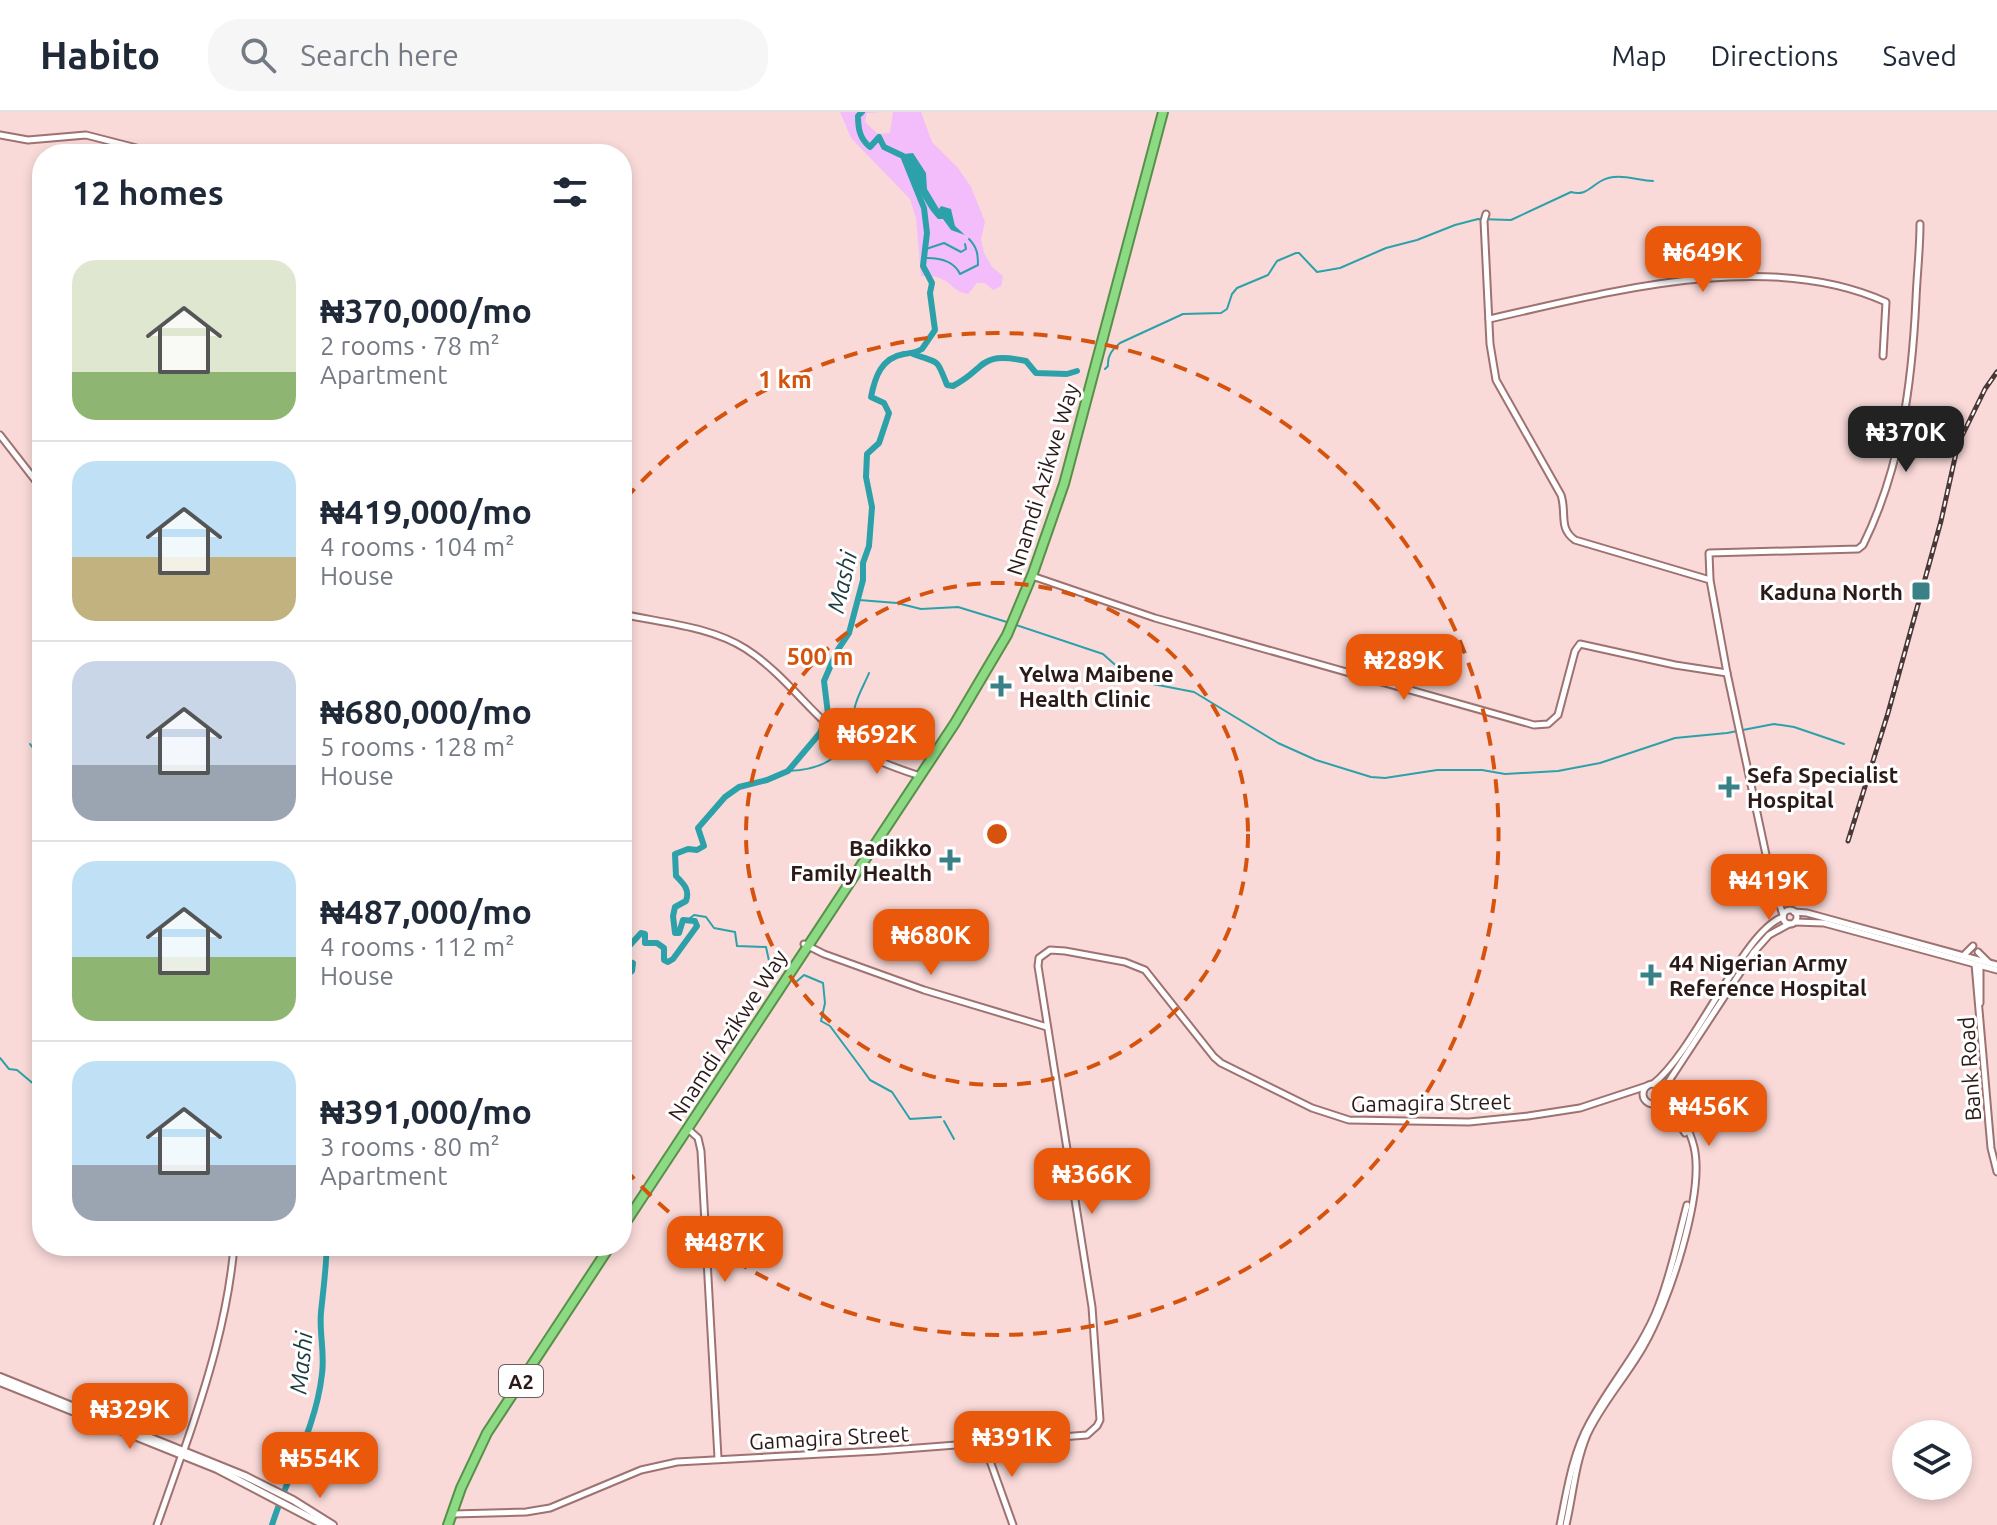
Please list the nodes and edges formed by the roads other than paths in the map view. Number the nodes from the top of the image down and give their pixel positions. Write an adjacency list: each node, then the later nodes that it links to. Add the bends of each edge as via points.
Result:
1 (1161, 112): 10 (highway, Nnamdi Azikwe Way)
2 (0, 135): 3 (street, via 28,140 86,135)
3 (121, 144)
4 (1485, 217): 6 (street)
5 (1920, 224): 11 (street, via 1908,399 1894,465 1863,545 1709,553)
6 (1489, 319): 7 (street, via 1651,284 1799,277 1886,302); 11 (street, via 1496,380 1561,495 1566,533)
7 (1883, 356)
8 (0, 435): 9 (street)
9 (32, 476)
10 (1030, 575): 13 (street, via 1155,618 1534,725 1548,724 1558,715 1580,644); 14 (highway, Nnamdi Azikwe Way, via 987,661); 19 (highway, Nnamdi Azikwe Way, via 1007,635 976,690)
11 (1710, 580): 13 (street)
12 (632, 616): 14 (street, via 734,642 765,663 844,740 886,765)
13 (1727, 673): 15 (street)
14 (917, 775): 19 (highway, Nnamdi Azikwe Way)
15 (1779, 899): 16 (street); 17 (street)
16 (1793, 911): 17 (street); 18 (street, via 1797,918); 22 (street)
17 (1783, 916): 18 (street); 28 (street, via 1756,939 1681,1053)
18 (1792, 923): 22 (street, via 1824,923); 29 (street, via 1769,935 1753,953)
19 (806, 945): 27 (street, via 924,990); 33 (highway, Nnamdi Azikwe Way); 35 (highway, Nnamdi Azikwe Way)
20 (1973, 946): 22 (street)
21 (1978, 952): 24 (street)
22 (1963, 958): 23 (street); 24 (street); 26 (street)
23 (1978, 965): 24 (street); 26 (street, Bank Road)
24 (1989, 965): 25 (street); 26 (street)
25 (1997, 968)
26 (1978, 975): 34 (street, Bank Road)
27 (1047, 1027): 30 (street, Gamagira Street, via 1039,958 1050,950 1065,951 1145,970 1221,1063 1342,1119 1469,1122 1580,1108); 41 (street, Gamagira Street, via 1092,1307 1100,1420 1087,1435)
28 (1650, 1085): 29 (street); 30 (street, Gamagira Street); 31 (street)
29 (1663, 1092): 32 (street); 52 (street, via 1691,1138 1696,1183 1662,1310 1586,1437)
30 (1623, 1094): 31 (street, Gamagira Street)
31 (1644, 1097): 32 (street, Gamagira Street)
32 (1657, 1103): 51 (street, via 1670,1109 1688,1139 1693,1166 1689,1197 1658,1308 1588,1425 1573,1461)
33 (687, 1129): 36 (highway, Nnamdi Azikwe Way); 43 (street, via 698,1138 701,1151)
34 (1997, 1172)
35 (632, 1204)
36 (632, 1213)
37 (233, 1256): 42 (street, via 214,1360)
38 (600, 1256): 40 (highway, A2)
39 (0, 1379): 42 (main road)
40 (515, 1386): 45 (highway, A2, via 480,1447); 49 (highway, A2, via 476,1445)
41 (984, 1444): 43 (street, Gamagira Street); 50 (street)
42 (183, 1452): 44 (main road); 46 (street)
43 (718, 1458): 45 (street, Gamagira Street, via 641,1470 550,1508)
44 (291, 1504): 47 (main road); 48 (main road)
45 (452, 1514): 49 (highway, A2)
46 (157, 1525)
47 (324, 1525)
48 (333, 1525)
49 (445, 1525)
50 (1013, 1525)
51 (1560, 1525)
52 (1566, 1525)

